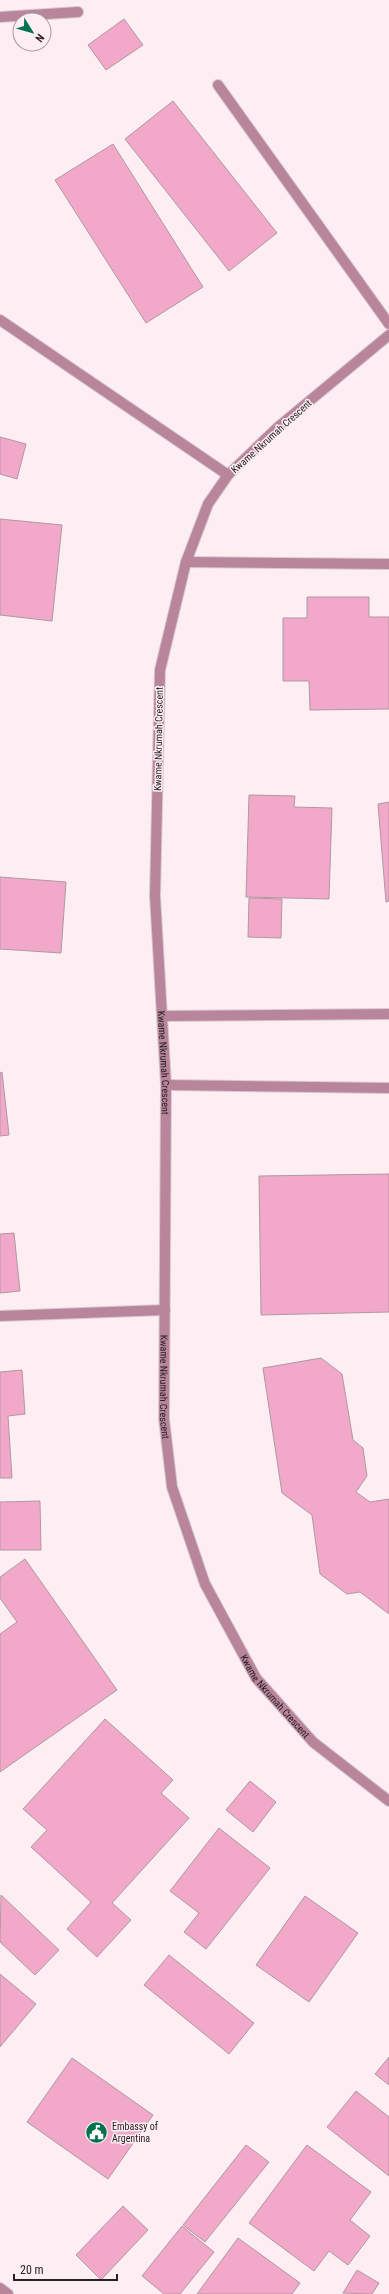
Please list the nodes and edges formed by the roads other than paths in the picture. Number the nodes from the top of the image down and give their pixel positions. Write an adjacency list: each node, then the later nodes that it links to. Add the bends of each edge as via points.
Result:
1 (78, 12): 2 (street)
2 (0, 17)
3 (218, 85): 5 (street)
4 (0, 320): 7 (street)
5 (389, 324)
6 (389, 335): 7 (street, Kwame Nkrumah Crescent, via 278,427)
7 (228, 475): 8 (street, Kwame Nkrumah Crescent, via 208,504)
8 (186, 562): 9 (street); 11 (street, Kwame Nkrumah Crescent, via 160,670 155,896)
9 (389, 564)
10 (389, 1014): 11 (street)
11 (163, 1016): 12 (street, Kwame Nkrumah Crescent)
12 (166, 1085): 13 (street); 14 (street, Kwame Nkrumah Crescent)
13 (389, 1088)
14 (165, 1310): 15 (street); 16 (street, Kwame Nkrumah Crescent, via 164,1419 172,1487 205,1584 256,1678 313,1742)
15 (0, 1316)
16 (389, 1801)
17 (0, 2288): 18 (street)
18 (8, 2294)

